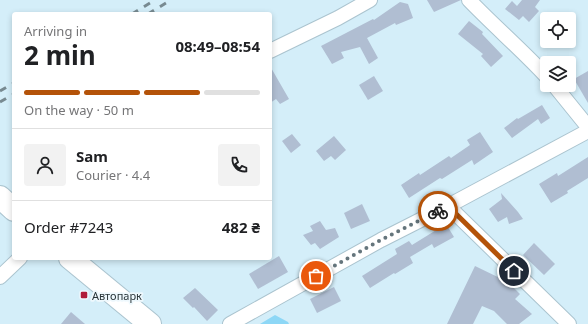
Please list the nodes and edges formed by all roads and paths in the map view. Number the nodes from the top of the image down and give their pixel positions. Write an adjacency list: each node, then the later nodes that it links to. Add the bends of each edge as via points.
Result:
1 (370, 0): 3 (street)
2 (468, 0): 4 (street)
3 (272, 50)
4 (540, 70)
5 (560, 92): 6 (street)
6 (588, 127)
7 (588, 131): 9 (street)
8 (0, 197): 10 (main road)
9 (448, 206): 15 (street); 16 (street)
10 (12, 208)
11 (18, 260): 13 (street)
12 (72, 260): 14 (main road)
13 (0, 277)
14 (150, 324)
15 (230, 324)
16 (570, 324)

